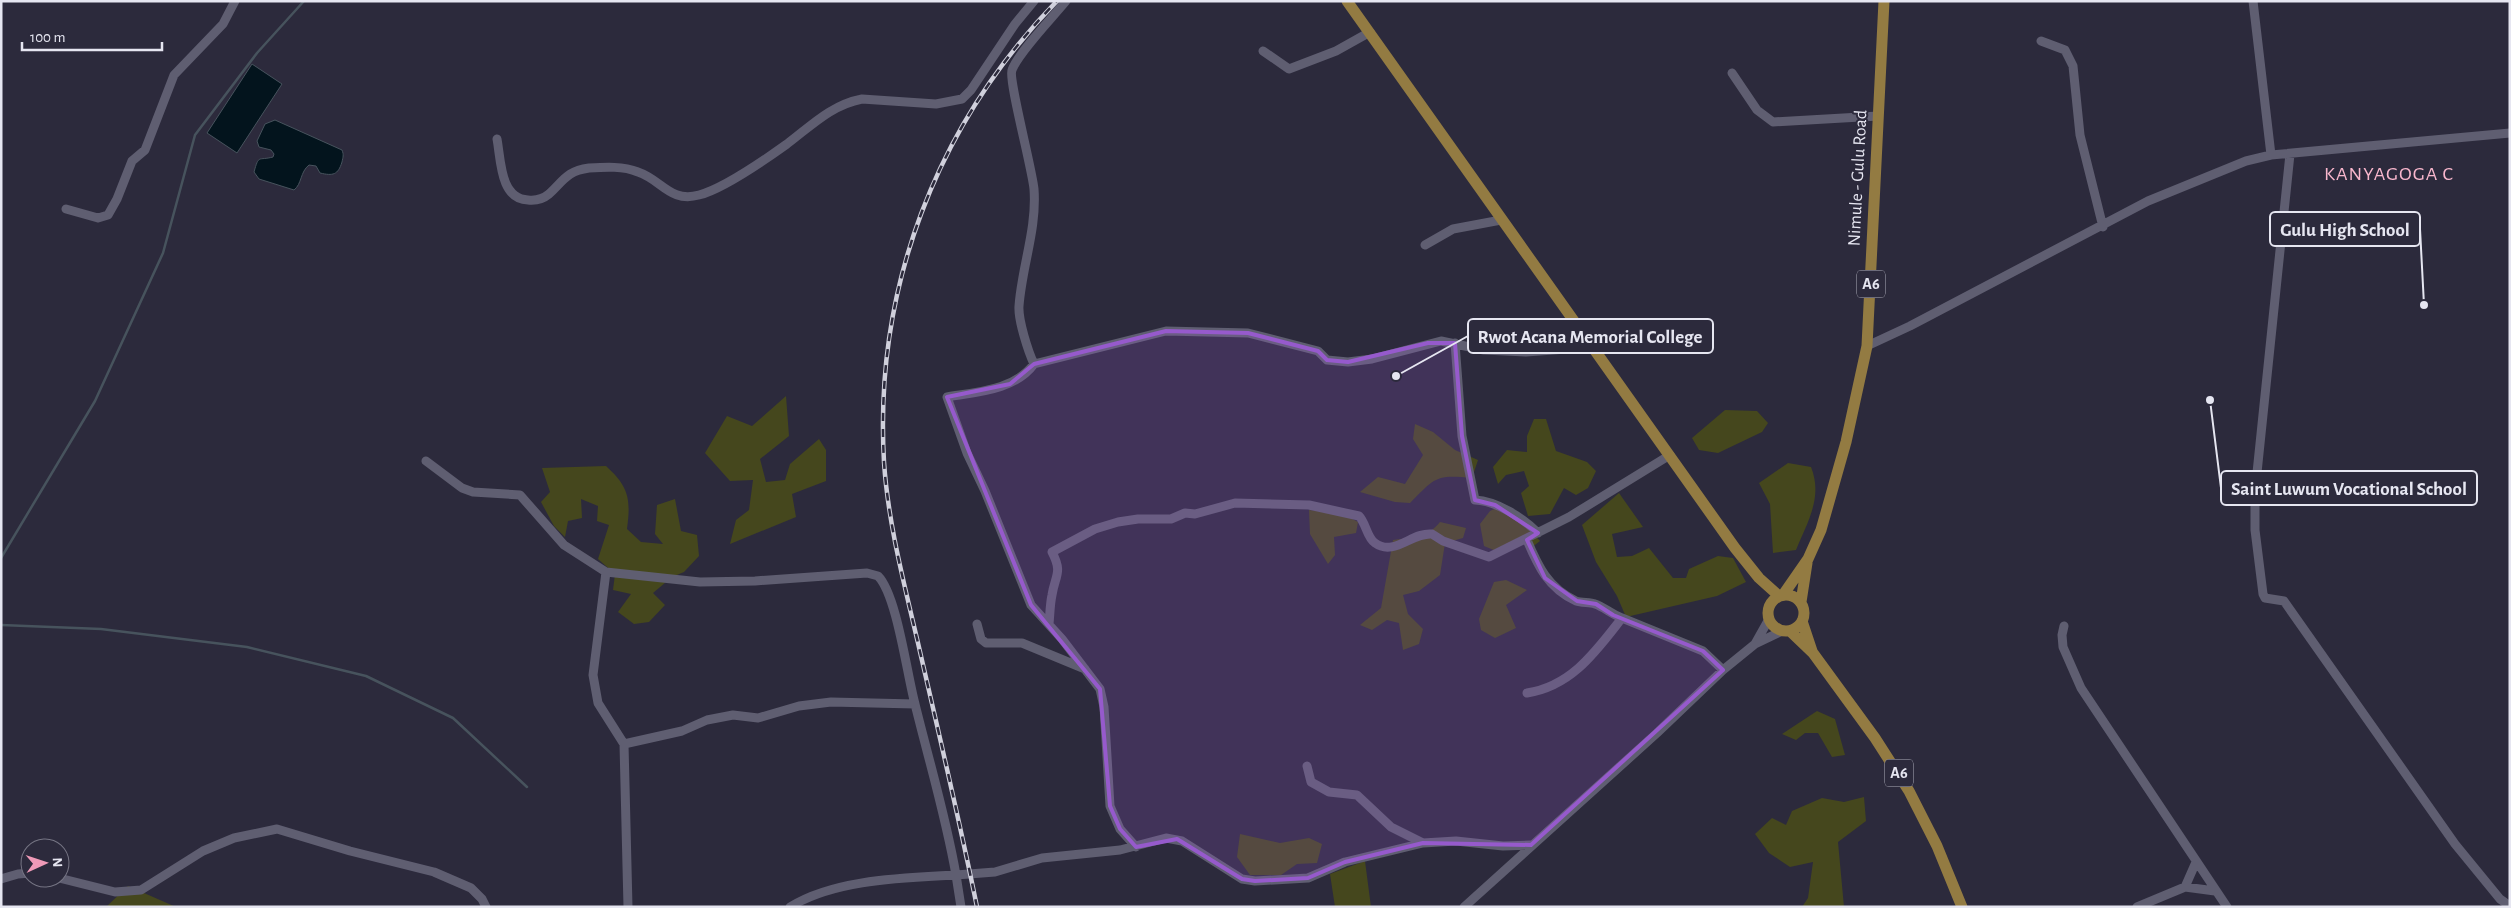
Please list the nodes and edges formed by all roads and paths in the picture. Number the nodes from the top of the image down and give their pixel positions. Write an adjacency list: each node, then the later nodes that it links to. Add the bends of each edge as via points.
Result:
1 (235, 1): 16 (street, via 223,24 174,75 144,150 132,161 108,215 98,218)
2 (1034, 1): 13 (street, via 962,99 936,104 853,101 809,125 788,143 724,184 697,196 675,196 640,172 602,167 577,170 562,179 541,200 521,200 506,185)
3 (1066, 1): 23 (street, via 1017,60 1010,76 1030,157 1034,192 1031,244 1018,308)
4 (1347, 1): 7 (main road)
5 (1884, 1): 11 (main road, Nimule - Gulu Road / A6)
6 (2253, 1): 15 (street)
7 (1370, 32): 9 (street, via 1336,51 1289,69); 17 (main road)
8 (2041, 41): 18 (street, via 2065,50 2073,66 2080,135)
9 (1263, 51)
10 (1732, 73): 11 (street, via 1757,110 1773,122)
11 (1878, 116): 21 (main road, Nimule - Gulu Road / A6)
12 (2510, 133): 14 (street)
13 (497, 139)
14 (2290, 154): 15 (street); 57 (street, via 2255,492 2255,530 2263,594 2265,598 2284,601 2455,844 2500,899)
15 (2271, 155): 18 (street, via 2187,184 2148,201)
16 (66, 208)
17 (1501, 220): 19 (street, via 1454,229); 22 (main road)
18 (2103, 227): 21 (street)
19 (1425, 244)
20 (1455, 343): 22 (street, via 1484,350 1526,352); 23 (street, via 1428,343 1372,359 1348,362 1326,360 1318,351 1248,333 1166,331); 26 (street, via 1462,436 1475,500 1495,505)
21 (1867, 346): 28 (main road, Nimule - Gulu Road / A6, via 1846,442 1821,530)
22 (1594, 347): 24 (main road)
23 (1034, 364): 36 (street, via 1026,375 1010,384 947,397 1031,605)
24 (1670, 456): 26 (street); 30 (main road, via 1735,548)
25 (426, 461): 29 (street, via 462,488 473,492 520,495 564,545)
26 (1538, 533): 27 (street)
27 (1527, 540): 32 (street, via 1541,571 1553,586 1577,601 1596,604); 36 (street, via 1489,557 1432,534 1419,535 1396,546 1385,547 1373,542 1359,516 1310,505 1235,503 1171,518 1118,522 1095,529 1052,552 1057,562 1058,578 1052,593)
28 (1808, 559): 30 (main road, Nimule - Gulu Road / A6); 31 (main road, Nimule - Gulu Road / A6)
29 (606, 572): 44 (street, via 700,582 867,573 878,576 886,587 901,636); 45 (street, via 595,690 603,711)
30 (1777, 598): 31 (main road, via 1794,597); 33 (main road)
31 (1800, 602): 34 (main road, A6, via 1804,613)
32 (1622, 618): 42 (street, via 1703,651); 43 (street, via 1584,665 1555,685)
33 (1769, 618): 38 (main road, A6, via 1775,628); 39 (street)
34 (1802, 621): 38 (main road); 40 (main road, A6)
35 (977, 624): 41 (street, via 986,643 1022,643)
36 (1049, 624): 41 (street)
37 (2064, 626): 50 (street, via 2063,647 2081,688)
38 (1786, 631): 39 (street); 40 (main road, A6)
39 (1755, 644): 42 (street)
40 (1813, 653): 63 (main road, A6, via 1910,791)
41 (1085, 668): 49 (street, via 1103,697 1110,806 1120,828)
42 (1723, 670): 48 (street)
43 (1527, 693)
44 (915, 704): 45 (street, via 831,702 799,706 758,718 733,715); 52 (street, via 937,781)
45 (624, 744): 59 (street)
46 (1307, 766): 47 (street, via 1310,782 1333,793 1357,795 1391,827)
47 (1423, 843): 48 (street, via 1456,841); 49 (street, via 1345,862 1308,878 1255,881 1242,879 1177,839 1159,839)
48 (1531, 845): 62 (street)
49 (1136, 847): 52 (street, via 1055,856 995,872)
50 (2196, 862): 55 (street); 56 (street)
51 (20, 874): 53 (street)
52 (956, 875): 60 (street, via 872,882 813,896); 61 (street)
53 (1, 879)
54 (70, 881): 58 (street, via 108,890 136,891 203,851 234,838 277,829 434,872 471,888)
55 (2185, 888): 56 (street); 64 (street)
56 (2215, 890): 65 (street)
57 (2510, 906)
58 (486, 907)
59 (628, 907)
60 (790, 907)
61 (961, 907)
62 (1464, 907)
63 (1962, 907)
64 (2137, 907)
65 (2227, 907)

